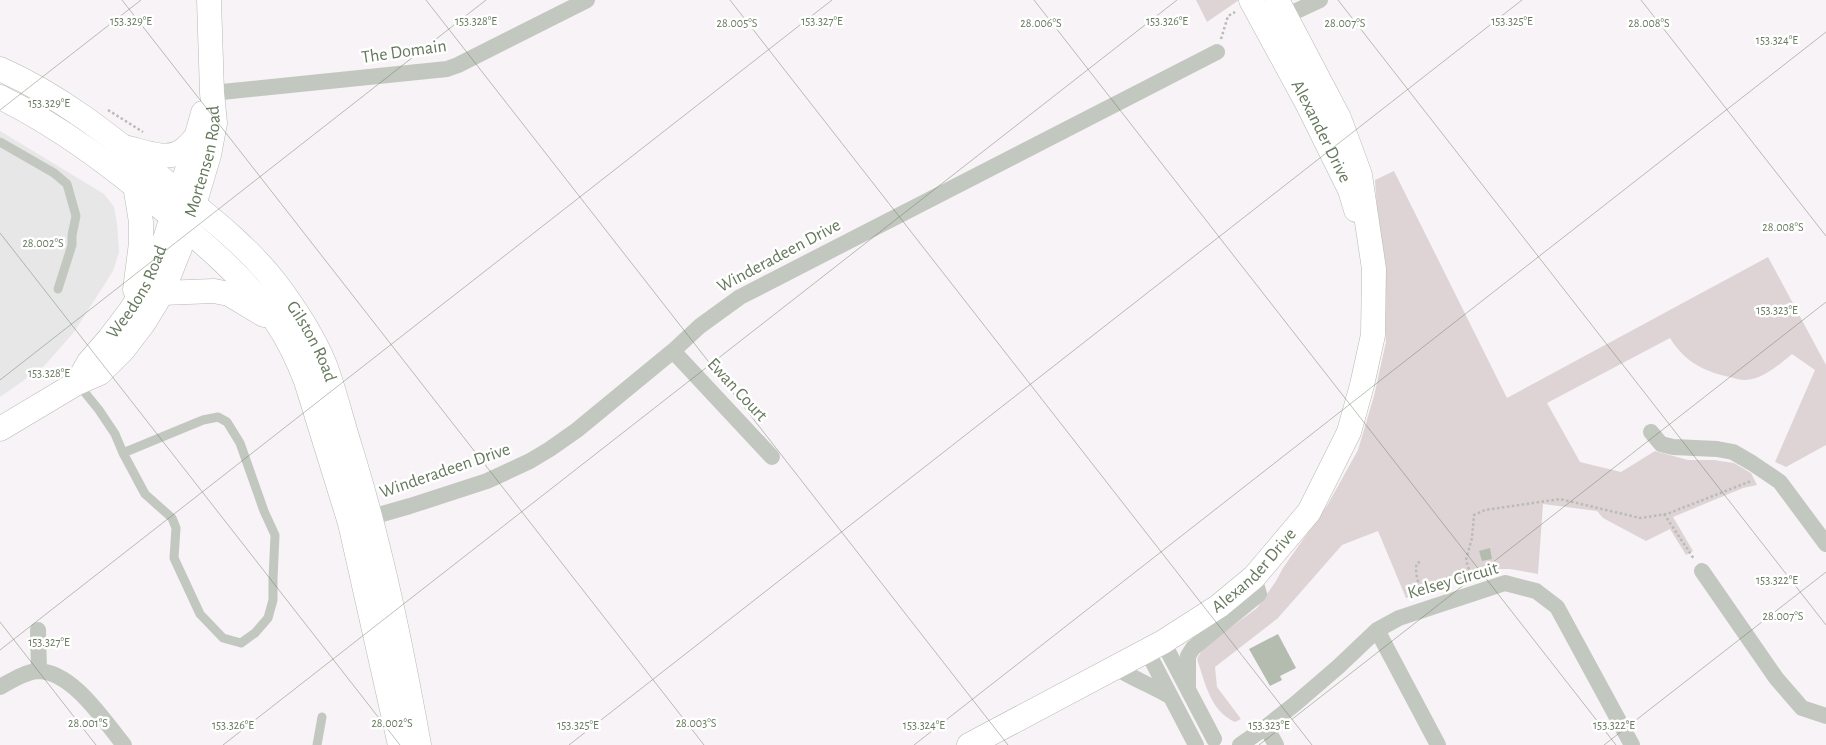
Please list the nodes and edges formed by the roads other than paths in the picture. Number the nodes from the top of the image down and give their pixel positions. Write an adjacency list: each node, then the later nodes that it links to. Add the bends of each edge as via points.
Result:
1 (209, 0): 8 (main road, Mortensen Road)
2 (587, 0): 8 (street, The Domain, via 447,69)
3 (1320, 0): 5 (street)
4 (1252, 1): 5 (main road, Alexander Drive)
5 (1276, 14): 29 (main road, Alexander Drive, via 1307,104 1350,190 1374,269 1372,335 1349,432 1309,512)
6 (1217, 52): 20 (street, Winderadeen Drive, via 740,297 700,326)
7 (0, 69): 12 (main road, Gilston Road, via 80,115)
8 (212, 93): 10 (main road, Mortensen Road); 14 (main road, Mortensen Road, via 215,123 209,155)
9 (0, 97): 13 (main road, Gilston Road, via 86,148)
10 (196, 137): 12 (main road, via 182,151 164,156); 14 (main road, Mortensen Road)
11 (0, 142): 16 (lane, via 67,184 76,216 72,245)
12 (124, 147): 14 (main road, Gilston Road)
13 (135, 185): 15 (main road, Gilston Road); 18 (main road, via 141,242)
14 (186, 199): 15 (main road, Mortensen Road); 26 (main road, Gilston Road, via 260,264 302,321 324,365)
15 (179, 222): 17 (main road, Weedons Road); 18 (main road, Weedons Road, via 163,246 148,282); 19 (main road, Gilston Road, via 242,280)
16 (58, 289)
17 (162, 293): 19 (main road, via 214,291 229,294); 21 (main road, Weedons Road, via 123,350 100,373)
18 (131, 310): 21 (main road, Weedons Road, via 89,362)
19 (276, 322): 26 (main road, Gilston Road, via 297,359)
20 (673, 351): 25 (street, Ewan Court); 26 (street, Winderadeen Drive, via 577,430 530,461 487,481)
21 (77, 383): 22 (main road, Weedons Road); 24 (lane, via 115,434)
22 (0, 430)
23 (1651, 432): 27 (street, via 1661,444 1673,447 1732,452 1780,482)
24 (122, 453): 24 (lane, via 203,420 218,417 228,422 240,443 275,535 273,600 268,618 241,643 223,638 200,614 174,558 176,528 172,518 146,494)
25 (772, 457)
26 (361, 520): 44 (main road, Gilston Road); 45 (main road, Gilston Road, via 399,638)
27 (1826, 544)
28 (1702, 571): 38 (street, via 1776,678 1802,708)
29 (1254, 577): 32 (main road, Alexander Drive, via 1220,606); 36 (street, via 1258,594 1193,648 1188,656)
30 (38, 630): 34 (street)
31 (1377, 630): 40 (street, Kelsey Circuit); 50 (street); 51 (street, Kelsey Circuit, via 1399,618 1505,583 1536,591 1557,607)
32 (1155, 646): 33 (main road, Alexander Drive); 36 (street); 37 (street)
33 (1116, 666): 37 (street); 46 (main road, Alexander Drive)
34 (39, 671): 35 (street); 42 (street, via 58,678 84,696)
35 (0, 687)
36 (1188, 688): 41 (street)
37 (1171, 697): 47 (street)
38 (1826, 716)
39 (322, 717): 43 (lane)
40 (1266, 727): 48 (street, Kelsey Circuit); 49 (street)
41 (1214, 743)
42 (124, 745)
43 (317, 745)
44 (400, 745)
45 (419, 745)
46 (969, 745)
47 (1196, 745)
48 (1240, 745)
49 (1276, 745)
50 (1438, 745)
51 (1632, 745)

